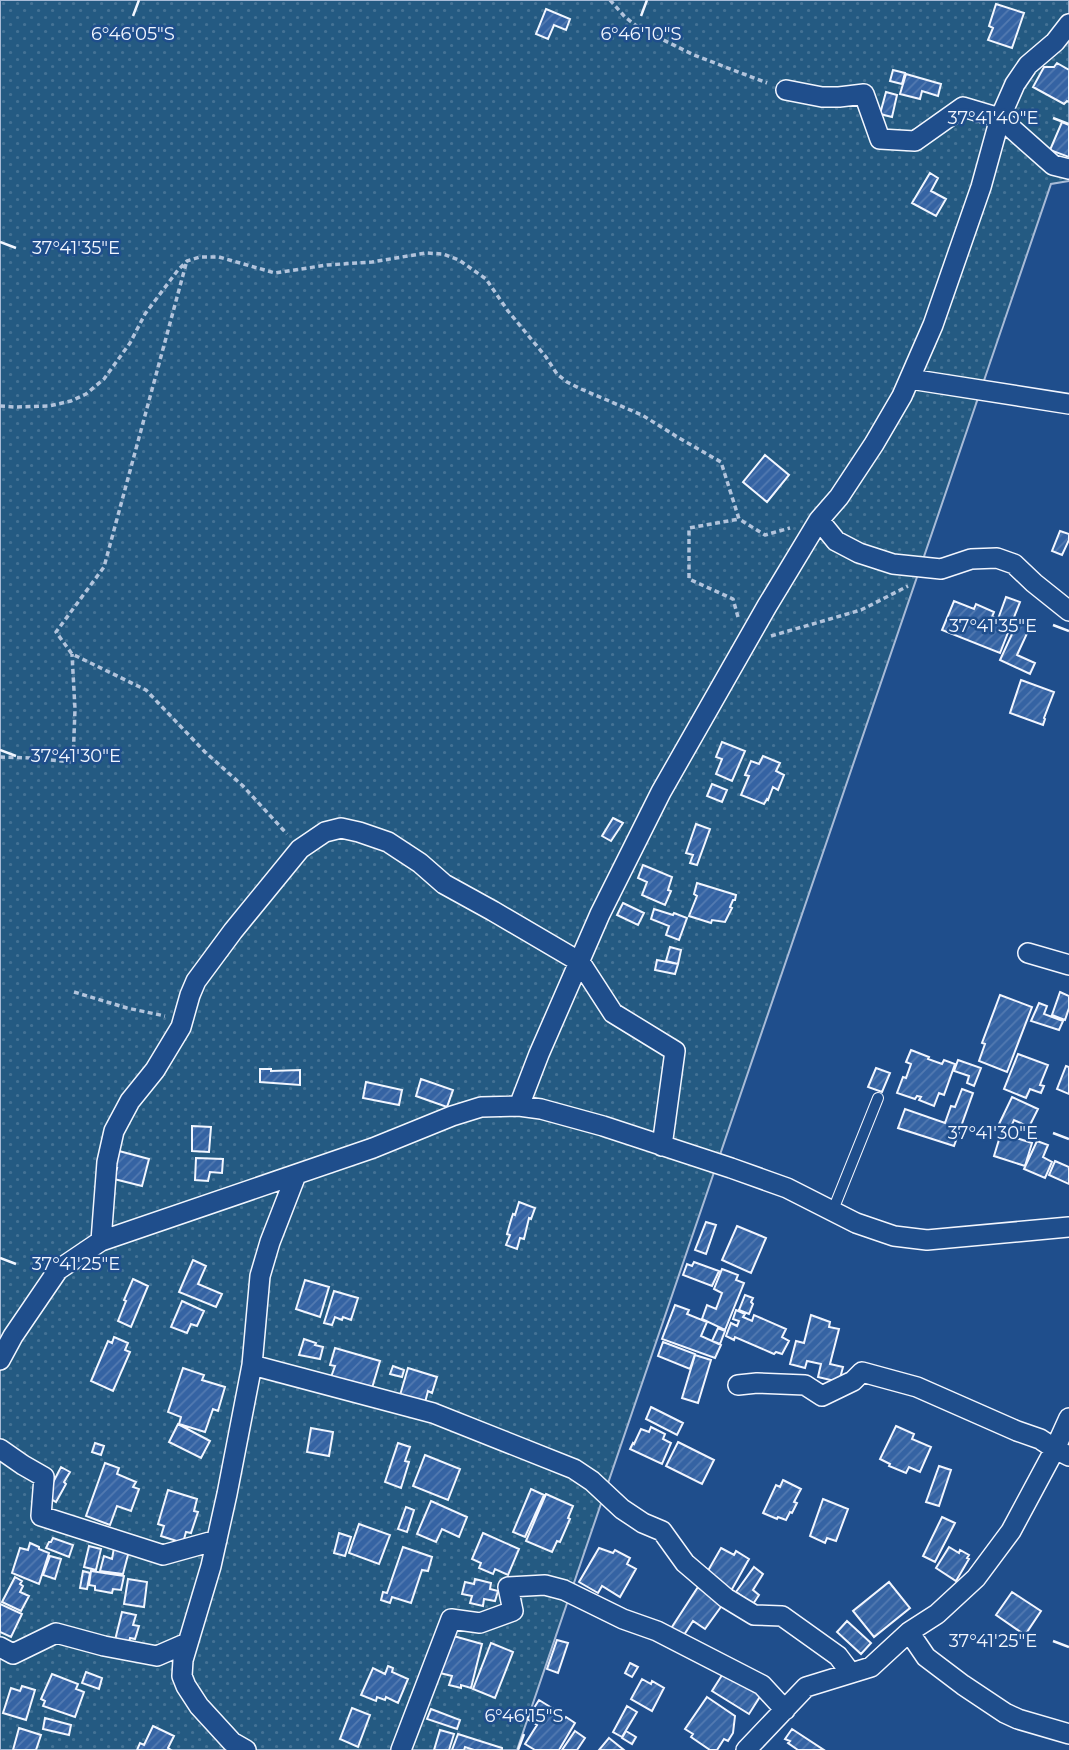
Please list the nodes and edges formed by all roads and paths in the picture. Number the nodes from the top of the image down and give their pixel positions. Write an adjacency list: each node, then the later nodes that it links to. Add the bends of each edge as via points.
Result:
1 (610, 0): 3 (path, via 639,28 694,55)
2 (1069, 24): 4 (street, via 1021,74)
3 (786, 90): 4 (street, via 822,97 864,94 880,139 915,141 963,107)
4 (1000, 118): 5 (street, via 1053,165); 7 (street, via 933,326)
5 (1069, 169)
6 (187, 261): 9 (path, via 145,314 104,379 86,394 49,406); 10 (path, via 219,257 275,273 426,253 459,260 486,279 557,374 642,415 721,462 739,519 765,535); 12 (path, via 104,567 56,632)
7 (909, 379): 8 (street); 10 (street, via 874,444)
8 (1069, 404)
9 (0, 406)
10 (819, 520): 11 (street, via 836,541 893,564 941,569 971,559 997,558 1014,564); 16 (street, via 661,792)
11 (1069, 611)
12 (72, 654): 13 (path, via 73,762); 14 (path, via 146,690)
13 (0, 757)
14 (300, 849): 16 (street, via 341,828 388,842 444,884); 19 (street, via 197,981)
15 (1028, 953): 17 (street)
16 (580, 962): 21 (street); 22 (street, via 613,1013 675,1051)
17 (1069, 965)
18 (74, 992): 19 (path, via 166,1017)
19 (181, 1027): 26 (street, via 114,1130)
20 (878, 1098): 24 (lane)
21 (519, 1106): 22 (street); 23 (street, via 461,1112)
22 (663, 1146): 24 (street, via 787,1188)
23 (296, 1175): 26 (street); 28 (street, via 260,1276)
24 (833, 1210): 25 (street, via 856,1223 909,1239)
25 (1069, 1227)
26 (101, 1241): 27 (street, via 58,1270)
27 (0, 1360)
28 (252, 1365): 33 (street); 38 (street, via 433,1413 574,1469 622,1509 662,1531 685,1563 726,1598 754,1615 782,1616 838,1656)
29 (738, 1385): 32 (street, via 805,1385 822,1396 862,1372 917,1387)
30 (1069, 1418): 32 (street)
31 (0, 1448): 33 (street, via 44,1477 41,1516 163,1555)
32 (1062, 1452): 34 (street, via 976,1577 937,1614)
33 (217, 1540): 35 (street)
34 (909, 1632): 38 (street, via 871,1667); 41 (street, via 926,1657 1005,1713)
35 (187, 1643): 37 (street); 39 (street)
36 (0, 1647): 37 (street, via 13,1654 56,1633)
37 (157, 1656): 39 (street)
38 (850, 1672): 40 (street, via 806,1687)
39 (182, 1676): 42 (street, via 200,1706 232,1742)
40 (785, 1710): 43 (street, via 762,1685 657,1631 564,1590 545,1585 508,1587 513,1611 480,1623 452,1619); 44 (street)
41 (1069, 1734)
42 (246, 1750)
43 (401, 1750)
44 (746, 1750)

